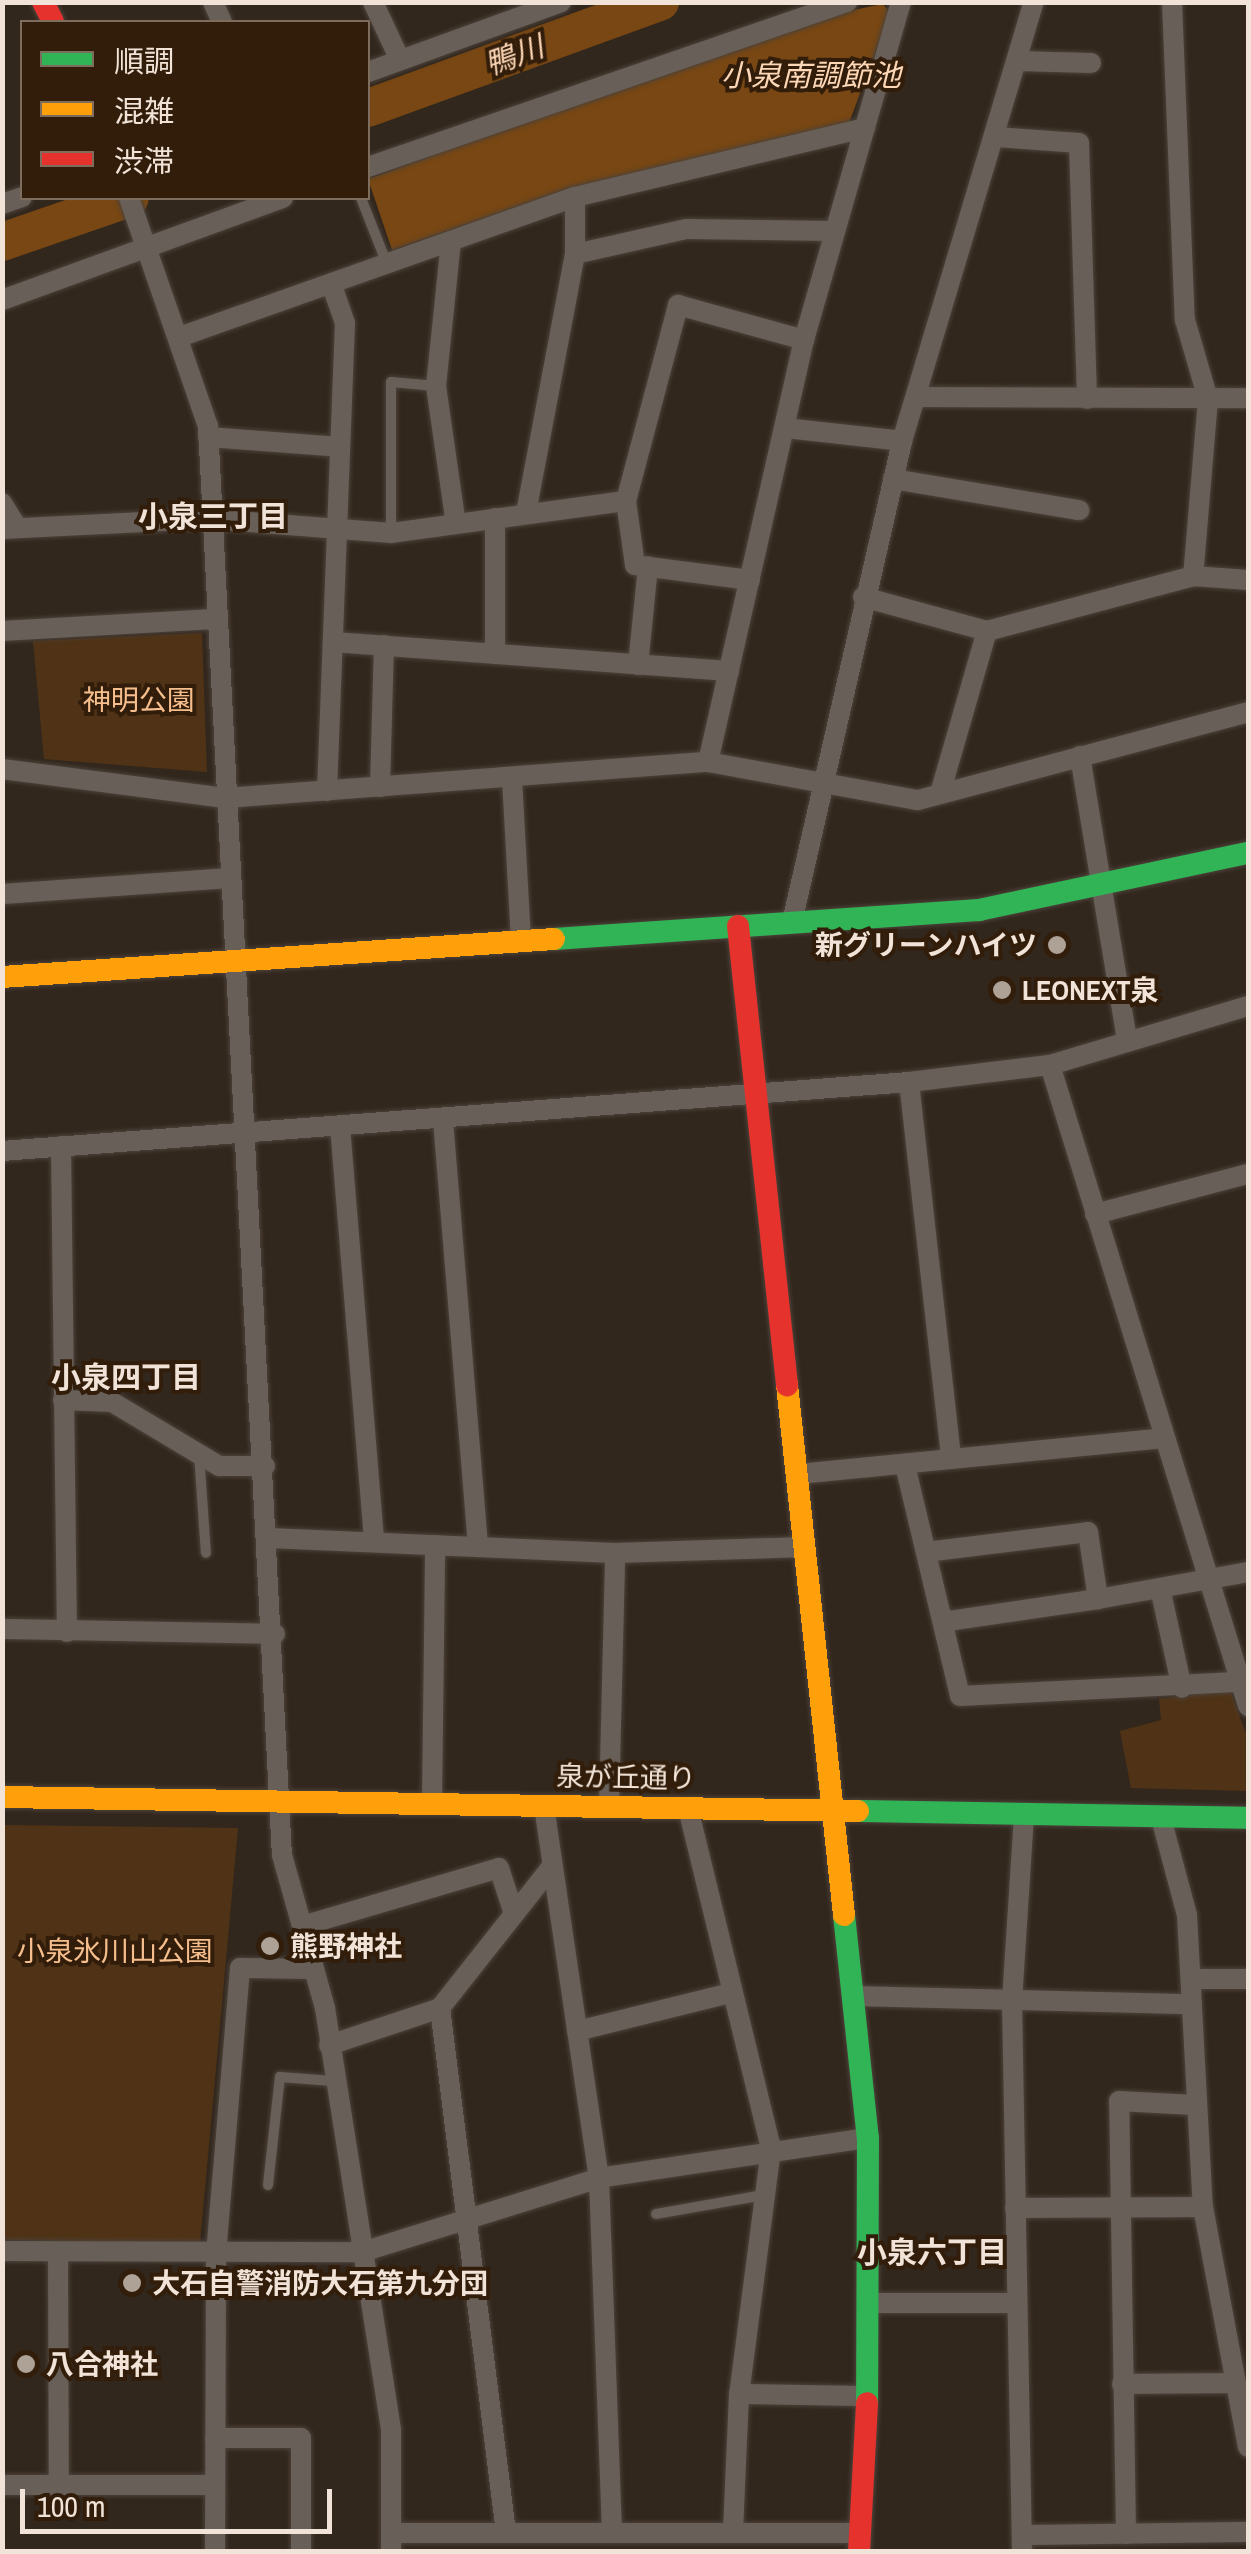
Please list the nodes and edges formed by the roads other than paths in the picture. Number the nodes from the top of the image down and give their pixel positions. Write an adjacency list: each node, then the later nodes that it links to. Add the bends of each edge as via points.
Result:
1 (374, 2): 8 (street)
2 (561, 2): 7 (street)
3 (847, 2): 14 (street)
4 (901, 2): 12 (street)
5 (1034, 2): 9 (street)
6 (1172, 2): 32 (street, via 1185,320)
7 (536, 7): 8 (street)
8 (400, 60): 11 (street)
9 (1018, 61): 10 (street); 13 (street)
10 (1091, 64)
11 (370, 71)
12 (865, 128): 15 (street); 19 (street)
13 (996, 137): 29 (street); 30 (street, via 1079,143)
14 (370, 166)
15 (574, 197): 20 (street); 22 (street)
16 (130, 200): 21 (street)
17 (277, 200): 21 (street)
18 (362, 200): 23 (lane)
19 (836, 230): 22 (street, via 686,229); 27 (street)
20 (452, 241): 23 (street); 28 (street)
21 (147, 246): 25 (street); 26 (street)
22 (575, 254): 41 (street)
23 (387, 264): 24 (street)
24 (331, 283): 26 (street); 36 (street, via 345,323)
25 (2, 300)
26 (182, 336): 34 (street)
27 (804, 340): 33 (street); 38 (street, via 678,306)
28 (436, 386): 44 (street); 47 (lane, via 392,382)
29 (918, 396): 30 (street); 35 (street)
30 (1088, 398): 32 (street)
31 (1248, 398): 32 (street)
32 (1208, 399): 49 (street)
33 (786, 428): 35 (street); 50 (street)
34 (208, 436): 36 (street); 43 (street)
35 (902, 441): 37 (street)
36 (340, 446): 46 (street)
37 (893, 479): 40 (street); 52 (street)
38 (626, 501): 41 (street); 48 (street, via 635,565)
39 (2, 504): 45 (street)
40 (1079, 510)
41 (526, 513): 42 (street)
42 (495, 518): 44 (street); 58 (street)
43 (210, 519): 45 (street); 46 (street); 53 (street)
44 (456, 524): 47 (street)
45 (10, 527)
46 (337, 529): 47 (street); 56 (street)
47 (391, 533)
48 (648, 567): 50 (street); 59 (street)
49 (1193, 576): 51 (street); 55 (street)
50 (750, 580): 60 (street)
51 (1248, 580)
52 (863, 598): 55 (street); 66 (street)
53 (214, 619): 54 (street); 70 (street)
54 (2, 631)
55 (987, 631): 68 (street)
56 (333, 642): 57 (street); 69 (street)
57 (384, 646): 58 (street); 67 (street)
58 (495, 654): 59 (street)
59 (638, 664): 60 (street)
60 (728, 671): 63 (street)
61 (1248, 712): 62 (street)
62 (1080, 756): 68 (street); 73 (street)
63 (708, 762): 65 (street); 66 (street)
64 (2, 770): 70 (street)
65 (512, 779): 67 (street); 77 (street)
66 (821, 782): 68 (street, via 918,800); 75 (street)
67 (380, 788): 69 (street)
68 (941, 790)
69 (327, 791): 70 (street)
70 (225, 798): 72 (street)
71 (1248, 853): 73 (street)
72 (230, 878): 74 (street); 78 (street)
73 (1100, 890): 75 (street, via 979,910); 81 (street)
74 (2, 894)
75 (792, 922): 76 (street)
76 (738, 926): 77 (street); 84 (street)
77 (521, 942): 78 (street)
78 (234, 960): 79 (street); 87 (street)
79 (2, 977)
80 (1248, 1006): 81 (street)
81 (1127, 1041): 82 (street)
82 (1050, 1065): 83 (street); 91 (street)
83 (909, 1082): 84 (street); 95 (street)
84 (756, 1098): 85 (street); 98 (street)
85 (443, 1120): 86 (street); 102 (street)
86 (340, 1126): 87 (street); 100 (street)
87 (244, 1134): 88 (street); 97 (street)
88 (62, 1146): 89 (street); 92 (street)
89 (2, 1151)
90 (1248, 1174): 91 (street)
91 (1095, 1214): 93 (street)
92 (63, 1400): 94 (street, via 112,1402); 113 (street)
93 (1164, 1438): 95 (street); 108 (street)
94 (199, 1454): 97 (street, via 219,1466); 104 (lane)
95 (950, 1460): 96 (street)
96 (904, 1465): 98 (street); 105 (street)
97 (264, 1466): 99 (street)
98 (798, 1474): 103 (street)
99 (269, 1538): 100 (street); 114 (street)
100 (374, 1542): 101 (street)
101 (435, 1544): 102 (street); 120 (street)
102 (478, 1547): 106 (street)
103 (804, 1547): 106 (street); 124 (street)
104 (206, 1552)
105 (926, 1552): 110 (street, via 1088,1532); 111 (street)
106 (615, 1553): 122 (street)
107 (1248, 1572): 108 (street)
108 (1208, 1579): 109 (street); 115 (street)
109 (1160, 1588): 110 (street); 116 (street)
110 (1098, 1600): 111 (street)
111 (943, 1622): 116 (street, via 960,1696)
112 (2, 1630): 113 (street)
113 (67, 1632): 114 (street)
114 (275, 1634): 119 (street)
115 (1241, 1682): 116 (street); 117 (street)
116 (1182, 1688)
117 (1248, 1706)
118 (2, 1797): 119 (street, 泉が丘通り)
119 (285, 1801): 120 (street, 泉が丘通り); 130 (street, via 282,1855)
120 (432, 1804): 121 (street, 泉が丘通り)
121 (544, 1806): 122 (street, 泉が丘通り); 128 (street)
122 (609, 1807): 123 (street, 泉が丘通り)
123 (688, 1808): 124 (street, 泉が丘通り); 134 (street)
124 (834, 1810): 125 (street, 泉が丘通り); 135 (street)
125 (1024, 1815): 126 (street, 泉が丘通り); 136 (street)
126 (1160, 1818): 127 (street, 泉が丘通り); 132 (street, via 1188,1915)
127 (1248, 1818)
128 (552, 1866): 129 (street); 139 (street)
129 (514, 1914): 130 (street, via 499,1868); 138 (street)
130 (302, 1926): 131 (street)
131 (314, 1969): 140 (street); 156 (street, via 240,1968)
132 (1192, 1978): 133 (street); 137 (street)
133 (1248, 1979)
134 (730, 1993): 139 (street); 144 (street, via 768,2108)
135 (854, 1996): 136 (street); 143 (street)
136 (1012, 2000): 137 (street); 148 (street)
137 (1192, 2004): 142 (street)
138 (440, 2008): 140 (street); 152 (street)
139 (577, 2030): 145 (street)
140 (329, 2045): 141 (street)
141 (333, 2081): 146 (lane, via 280,2077); 155 (street)
142 (1194, 2105): 149 (street); 150 (street, via 1120,2101)
143 (868, 2138): 144 (street); 157 (street)
144 (771, 2149): 145 (street); 147 (street)
145 (598, 2178): 152 (street); 172 (street)
146 (268, 2185)
147 (764, 2195): 151 (lane); 163 (street)
148 (1014, 2208): 150 (street); 158 (street)
149 (1203, 2208): 150 (street); 160 (street)
150 (1120, 2209): 162 (street)
151 (656, 2214)
152 (472, 2218): 155 (street); 171 (street)
153 (2, 2251): 154 (street)
154 (58, 2252): 156 (street); 168 (street)
155 (362, 2252): 156 (street); 175 (street, via 391,2429)
156 (216, 2254): 165 (street)
157 (872, 2302): 158 (street); 164 (street)
158 (1016, 2303): 177 (street)
159 (1248, 2324): 160 (street)
160 (1225, 2326): 161 (street)
161 (1236, 2383): 162 (street); 166 (street)
162 (1122, 2384): 174 (street)
163 (739, 2394): 164 (street); 173 (street)
164 (866, 2396): 176 (street)
165 (215, 2438): 169 (street); 179 (street, via 301,2438)
166 (1248, 2447)
167 (2, 2485): 168 (street)
168 (59, 2485): 169 (street)
169 (215, 2485): 178 (street)
170 (1248, 2532): 174 (street)
171 (506, 2533): 172 (street); 175 (street)
172 (612, 2533): 173 (street)
173 (734, 2533): 176 (street)
174 (1126, 2534): 177 (street)
175 (391, 2542)
176 (860, 2542)
177 (1022, 2543)
178 (215, 2552)
179 (301, 2552)

